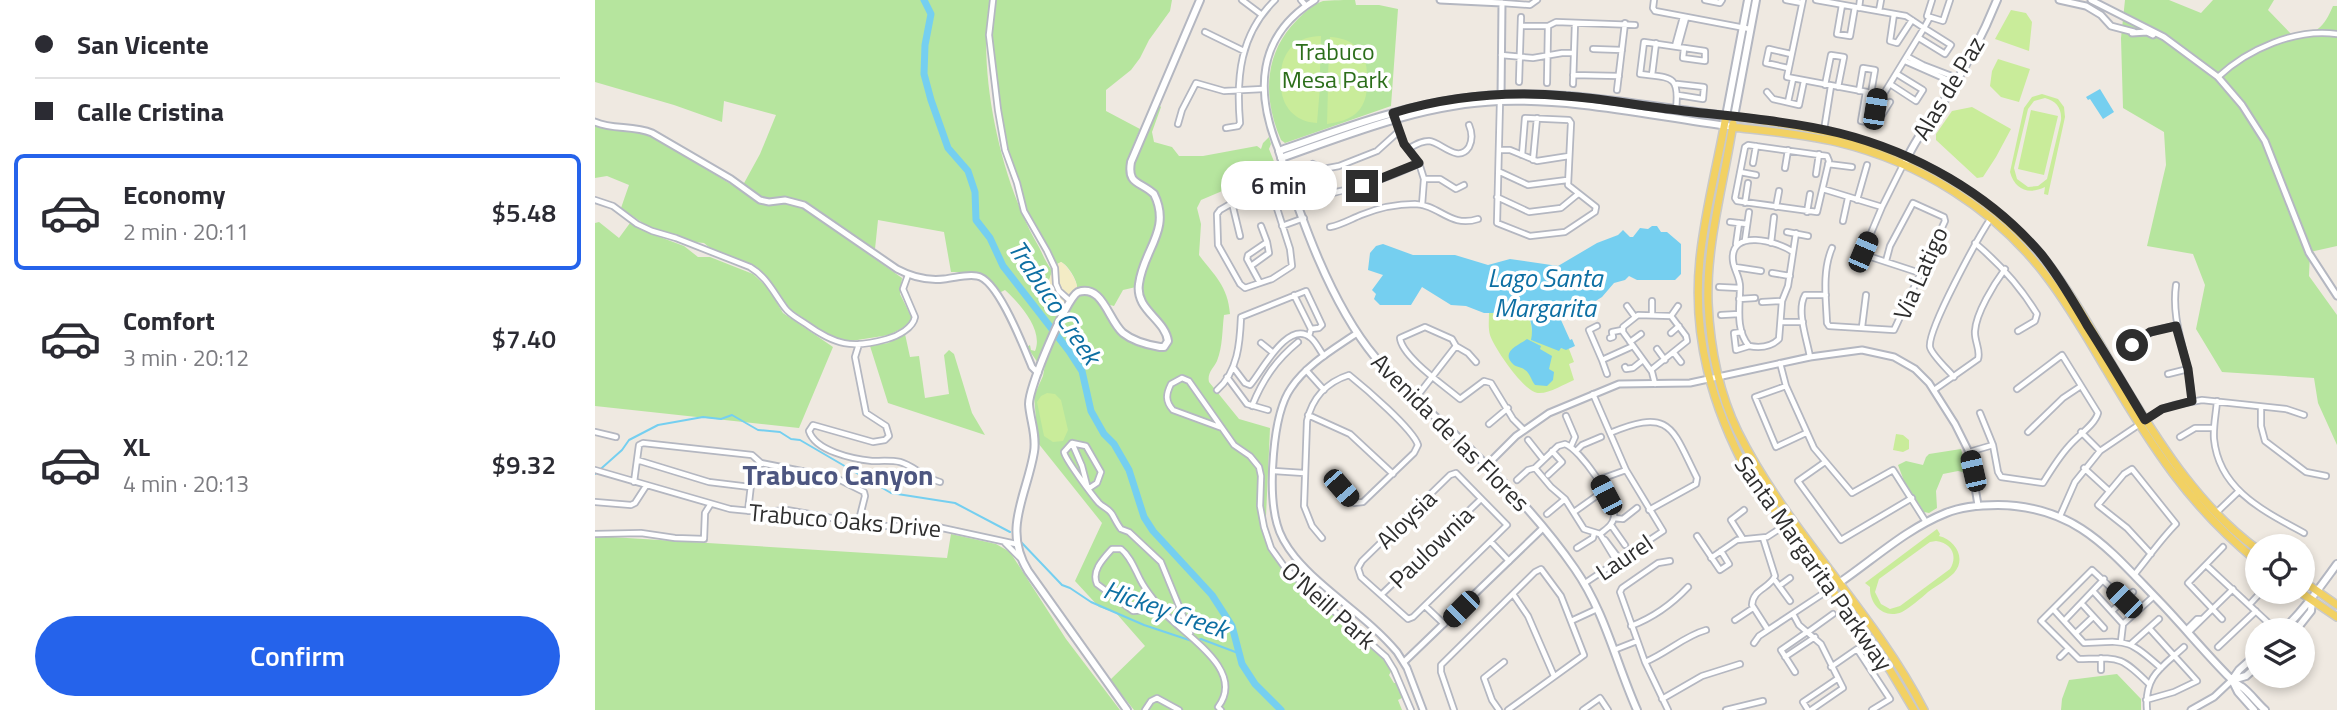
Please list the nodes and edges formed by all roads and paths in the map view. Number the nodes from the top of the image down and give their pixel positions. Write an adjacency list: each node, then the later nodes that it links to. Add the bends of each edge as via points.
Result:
1 (993, 0): 186 (street, via 989,35 1005,150 1024,211)
2 (1200, 0): 186 (main road, via 1129,171 1135,182 1154,194 1160,212 1159,232 1138,288 1144,307 1167,335 1167,344 1156,347 1126,336 1092,291 1078,292)
3 (1242, 0): 34 (street)
4 (1275, 0): 34 (street)
5 (1301, 0): 29 (street)
6 (1315, 0): 29 (street, Avenida de las Flores)
7 (1440, 0): 23 (street)
8 (1537, 0): 27 (street, via 1530,5)
9 (1654, 0): 37 (street, via 1655,11)
10 (1705, 0): 24 (street)
11 (1748, 0): 45 (main road, Santa Margarita Parkway)
12 (1756, 0): 45 (main road, Santa Margarita Parkway)
13 (1786, 0): 25 (street)
14 (1816, 0): 26 (street)
15 (1851, 0): 31 (street)
16 (1860, 0): 31 (street)
17 (1881, 0): 32 (street)
18 (1932, 0): 36 (street)
19 (1950, 0): 36 (street, via 1943,21)
20 (1997, 0): 68 (main road, Alas de Paz)
21 (2059, 0): 30 (street)
22 (2093, 0): 30 (street)
23 (1467, 1): 27 (street)
24 (1722, 1)
25 (1799, 1): 56 (street)
26 (1823, 1): 28 (street)
27 (1502, 3): 57 (street)
28 (1842, 5): 31 (street); 31 (street, via 1837,34 1850,36)
29 (1306, 6): 77 (street, Avenida de las Flores, via 1276,41)
30 (2097, 6): 50 (street); 50 (street, via 2115,27 2147,32)
31 (1855, 7): 32 (street)
32 (1879, 11): 33 (street)
33 (1894, 14): 38 (street); 38 (street, via 1890,41 1898,43)
34 (1262, 15): 54 (street)
35 (1521, 17): 42 (street)
36 (1930, 17): 44 (street)
37 (1684, 18): 45 (street); 51 (street)
38 (1912, 19): 44 (street)
39 (1574, 23): 40 (street); 43 (street, via 1552,22); 55 (street)
40 (1625, 23): 41 (street); 53 (street)
41 (1635, 25)
42 (1521, 26): 43 (street); 59 (street)
43 (1548, 26): 58 (street)
44 (1924, 28): 48 (street); 48 (street, via 1951,45 1945,54)
45 (1747, 29): 90 (main road, Santa Margarita Parkway)
46 (1205, 32): 54 (street)
47 (2337, 34): 66 (street, via 2282,39)
48 (1919, 38): 60 (street)
49 (1656, 43): 51 (street); 64 (street); 64 (street, via 1644,42 1640,74)
50 (2172, 44): 66 (street)
51 (1679, 47): 51 (street, via 1683,58 1705,61 1705,51)
52 (1593, 49): 53 (street)
53 (1622, 50): 65 (street)
54 (1244, 51): 78 (street)
55 (1574, 53): 58 (street); 63 (street)
56 (1791, 54): 61 (street); 61 (street, via 1769,49 1766,63)
57 (1501, 55): 59 (street); 85 (street)
58 (1547, 55): 59 (street); 71 (street)
59 (1520, 57): 70 (street)
60 (1906, 59): 62 (street); 68 (street)
61 (1789, 68): 67 (street, via 1787,77)
62 (1897, 74): 75 (street); 75 (street, via 1923,90 1916,101)
63 (1573, 75): 65 (street); 72 (street)
64 (1652, 75): 73 (street)
65 (1619, 76): 79 (street)
66 (2218, 76): 176 (street, via 2265,141 2309,253)
67 (1793, 79): 69 (street); 86 (street)
68 (1956, 80): 109 (main road, Alas de Paz)
69 (1804, 81): 74 (street); 86 (street, via 1799,105)
70 (1519, 82)
71 (1547, 83)
72 (1573, 84)
73 (1677, 84): 84 (street); 84 (street, via 1704,88 1703,99)
74 (1828, 85): 76 (street); 76 (street, via 1831,55 1844,57); 98 (street)
75 (1890, 85): 83 (street, via 1883,95)
76 (1838, 87): 80 (street)
77 (1263, 89): 78 (street); 104 (street, Avenida de las Flores)
78 (1238, 90): 94 (street, via 1196,83); 97 (street, via 1240,123)
79 (1617, 90)
80 (1859, 91): 82 (street); 82 (street, via 1863,68 1875,70)
81 (1767, 92): 86 (street, via 1773,99)
82 (1869, 93): 83 (street); 93 (street, via 1861,121)
83 (1878, 94): 93 (street)
84 (1678, 95): 88 (street)
85 (1501, 98): 88 (main road, via 1564,96); 89 (main road); 96 (main road); 102 (street)
86 (1788, 102)
87 (1890, 102): 93 (street)
88 (1676, 110): 90 (main road)
89 (1394, 116): 99 (street); 104 (main road)
90 (1730, 116): 96 (main road, Santa Margarita Parkway); 98 (main road)
91 (1537, 118): 105 (street, via 1525,119); 107 (street, via 1569,120); 108 (street)
92 (595, 121): 170 (street, via 652,133 760,200 804,205)
93 (1873, 123)
94 (1178, 124)
95 (1469, 125): 101 (street, via 1470,142 1461,153 1425,141)
96 (1728, 126): 109 (main road, via 1835,142); 237 (main road, Santa Margarita Parkway, via 1708,302); 241 (main road, Santa Margarita Parkway, via 1700,260 1698,301)
97 (1226, 128)
98 (1824, 130): 109 (main road, via 1863,140)
99 (1398, 132): 101 (street); 112 (street, via 1377,151 1339,166 1323,169)
100 (1756, 146): 103 (street); 111 (street); 118 (street, via 1745,147)
101 (1408, 149): 110 (street)
102 (1500, 150): 105 (street); 117 (street)
103 (1788, 150): 106 (street); 116 (street)
104 (1280, 154): 141 (main road, Avenida de las Flores)
105 (1521, 155): 108 (street)
106 (1819, 155): 113 (street, via 1827,156); 119 (street)
107 (1569, 156): 108 (street); 122 (street)
108 (1533, 160)
109 (1905, 161): 138 (street, Alas de Paz); 143 (main road); 261 (main road, via 1940,173 1973,194 2040,254)
110 (1419, 163): 121 (street); 133 (street)
111 (1753, 163)
112 (1313, 164)
113 (1828, 164): 115 (street); 125 (street)
114 (1867, 165): 132 (street)
115 (1852, 167)
116 (1785, 168)
117 (1500, 172): 122 (street, via 1528,185); 129 (street)
118 (1739, 172): 120 (street); 135 (street, via 1735,198)
119 (1816, 174)
120 (1756, 175)
121 (1425, 179): 124 (street, via 1440,179 1456,189); 136 (street)
122 (1567, 180): 127 (street)
123 (1748, 183): 135 (street)
124 (1464, 185)
125 (1823, 189): 130 (street); 140 (street, via 1819,210)
126 (1779, 191): 137 (street)
127 (1578, 194): 129 (street, via 1561,208 1529,212); 129 (street, via 1596,207 1595,212 1565,232 1525,235 1496,221)
128 (1810, 194): 140 (street)
129 (1497, 197)
130 (1848, 198): 132 (street); 145 (street)
131 (595, 200): 211 (street, via 652,231 750,267 767,281 789,312 826,338)
132 (1857, 200): 138 (street)
133 (1315, 201)
134 (1232, 203): 148 (street, via 1268,191); 154 (street); 173 (street, via 1218,212 1218,245 1242,286)
135 (1745, 203): 137 (street)
136 (1422, 205): 144 (street, via 1456,221); 151 (street, via 1373,210)
137 (1776, 207): 140 (street)
138 (1882, 207): 163 (street, Alas de Paz, via 1863,252)
139 (1749, 212): 149 (street)
140 (1807, 212)
141 (1303, 217): 148 (street); 205 (main road, Avenida de las Flores, via 1328,280)
142 (1774, 217): 158 (street)
143 (1991, 218): 159 (street); 261 (main road, via 2058,292)
144 (1478, 219)
145 (1843, 221)
146 (1730, 222): 147 (street)
147 (1739, 223): 149 (street); 160 (street)
148 (1282, 224): 173 (street, via 1292,265)
149 (1747, 224): 156 (street)
150 (1261, 226): 157 (street)
151 (1330, 227)
152 (1787, 232): 153 (street)
153 (1796, 233): 155 (street); 162 (street)
154 (1240, 236)
155 (1808, 236)
156 (1745, 240): 158 (street); 160 (street)
157 (1266, 242): 164 (street, via 1248,255); 164 (street, via 1269,253)
158 (1771, 243): 162 (street, via 1783,244)
159 (1975, 243): 166 (street); 240 (street, via 1929,344)
160 (1737, 244): 165 (street)
161 (1832, 248): 179 (street)
162 (1793, 252): 171 (street)
163 (1886, 261): 168 (street); 168 (street, Via Latigo, via 1915,202 1945,221)
164 (1251, 266): 173 (street)
165 (1735, 267): 167 (street); 177 (street)
166 (2005, 269): 203 (street, via 2037,314 2035,321); 240 (street, via 1977,319 1977,359)
167 (1761, 271)
168 (1920, 273): 200 (street, Via Latigo, via 1895,329)
169 (1772, 274): 171 (street)
170 (908, 275): 211 (street, via 903,289 915,321 892,337); 234 (street, via 930,280 984,278)
171 (1790, 276): 185 (street)
172 (2337, 281): 176 (street)
173 (1260, 283)
174 (2176, 285): 199 (street)
175 (1719, 286): 177 (street)
176 (2329, 287): 181 (street)
177 (1740, 288): 183 (street)
178 (1294, 295): 201 (street); 201 (street, via 1306,291 1322,325); 229 (street, via 1241,317)
179 (1826, 295): 195 (street, via 1805,295); 200 (street, via 1829,326)
180 (1866, 295): 200 (street)
181 (2337, 296)
182 (1755, 298): 183 (street)
183 (1739, 299): 190 (street)
184 (1652, 301): 191 (street)
185 (1782, 301): 187 (street); 196 (street)
186 (1068, 302): 234 (main road)
187 (1762, 302)
188 (1627, 306): 194 (street)
189 (1678, 306): 193 (street)
190 (1739, 314): 192 (street); 204 (street)
191 (1652, 315): 193 (street); 194 (street)
192 (1721, 315)
193 (1671, 316): 198 (street)
194 (1635, 317): 202 (street)
195 (1803, 321): 196 (street); 221 (street)
196 (1782, 322): 215 (street, via 1774,344)
197 (1597, 326): 223 (street, via 1589,330)
198 (1679, 326): 206 (street); 219 (street, via 1687,341)
199 (2176, 326): 217 (street, via 2150,332); 231 (street)
200 (1862, 327)
201 (1311, 329): 208 (street)
202 (1622, 330): 209 (street, via 1612,332); 213 (street)
203 (2018, 331)
204 (1741, 332): 215 (street); 215 (street, via 1734,332 1736,350)
205 (1357, 333): 220 (street); 250 (main road, Avenida de las Flores)
206 (1671, 333)
207 (1641, 334): 213 (street)
208 (1309, 337): 218 (street, via 1294,335); 220 (street)
209 (1610, 338)
210 (1299, 342): 222 (street)
211 (860, 343): 298 (street, via 855,357 866,413 886,426 889,436 873,442 813,425 809,435 821,446 843,454 900,462)
212 (1261, 343): 218 (street)
213 (1631, 344): 223 (street); 224 (street)
214 (1456, 346): 226 (street); 239 (street); 239 (street, via 1452,339 1425,327 1400,338)
215 (1749, 346)
216 (1657, 349): 225 (street)
217 (2126, 352)
218 (1272, 353): 222 (street); 229 (street, via 1250,385)
219 (1674, 353): 225 (street); 227 (street)
220 (1324, 356): 232 (street)
221 (1810, 357): 228 (street); 248 (street, via 1854,350 1881,353 1915,369)
222 (1279, 359): 253 (street)
223 (1602, 360): 235 (street)
224 (1643, 360): 230 (street, via 1633,368); 233 (street)
225 (1665, 360): 233 (street)
226 (1476, 362)
227 (1681, 362)
228 (1780, 363): 237 (street); 243 (street)
229 (1233, 367): 238 (street)
230 (1625, 367)
231 (2188, 369): 236 (street); 251 (street)
232 (1306, 370): 247 (street); 290 (street, via 1280,410)
233 (1651, 370): 242 (street)
234 (1038, 373): 336 (main road, via 1029,404 1034,453 1022,494)
235 (1608, 374)
236 (2168, 374)
237 (1719, 376): 241 (street); 355 (main road, Santa Margarita Parkway, via 1737,430 1759,470)
238 (1227, 377): 246 (street); 253 (street)
239 (1434, 377): 250 (street); 254 (street, via 1460,399 1484,381 1490,383)
240 (1954, 377): 248 (street)
241 (1709, 378): 242 (street); 324 (main road, Santa Margarita Parkway, via 1734,446)
242 (1654, 384): 249 (street, via 1624,383)
243 (1786, 386): 270 (street); 270 (street, via 1755,397 1776,447)
244 (2081, 386): 245 (street, via 2062,355); 267 (street); 268 (street, via 2098,413)
245 (2017, 388)
246 (1217, 390)
247 (1324, 390): 258 (street); 292 (street, via 1349,375 1416,439 1414,453)
248 (1934, 390): 280 (street)
249 (1593, 394): 265 (street, via 1552,411); 269 (street)
250 (1415, 400): 285 (main road, Avenida de las Flores)
251 (2192, 401): 252 (street); 261 (street, via 2162,409)
252 (2217, 401): 255 (street); 264 (street)
253 (1252, 406): 256 (street)
254 (1509, 408): 262 (street); 265 (street)
255 (2261, 408): 259 (street); 294 (street, via 2265,441 2306,472)
256 (1268, 411)
257 (1980, 413): 276 (street)
258 (1308, 415): 291 (street); 292 (street, via 1350,434)
259 (2304, 415)
260 (1566, 416): 277 (street, via 1575,437)
261 (2142, 422): 279 (street); 317 (main road); 340 (main road, via 2163,462 2193,500)
262 (1489, 424)
263 (1222, 428): 263 (street, O'Neill Park, via 1189,381 1182,378 1171,384 1167,404 1173,410); 438 (street, O'Neill Park, via 1261,471 1261,515 1278,559 1386,657)
264 (2214, 428): 271 (street, via 2195,428); 304 (street, via 2220,464)
265 (1524, 430): 285 (street)
266 (595, 432): 272 (street)
267 (2028, 432)
268 (2081, 432): 276 (street, via 2043,483 2001,477); 279 (street)
269 (1610, 433): 288 (street); 313 (street, via 1630,425 1661,423 1678,439 1696,484)
270 (1806, 433): 283 (street)
271 (2180, 436)
272 (616, 437)
273 (1601, 437): 277 (street)
274 (1528, 440): 281 (street)
275 (1072, 443): 302 (street); 302 (street, via 1065,458); 302 (street, via 1086,446 1101,472 1097,484)
276 (1993, 445): 280 (street)
277 (1573, 449): 278 (street, via 1565,444); 296 (street)
278 (1552, 451): 281 (street); 293 (street, via 1562,462)
279 (2100, 451): 289 (street)
280 (1969, 452): 311 (street)
281 (1543, 459): 286 (street)
282 (637, 460): 284 (street, via 641,443 743,453); 297 (street); 300 (street, via 715,484)
283 (1825, 462): 306 (street, via 1852,493 1893,470); 306 (street, via 1798,481 1841,540)
284 (761, 463): 300 (street); 322 (street, via 827,475 864,492)
285 (1487, 465): 325 (main road, Avenida de las Flores)
286 (1535, 468): 295 (street); 308 (street)
287 (595, 470): 297 (street, Trabuco Oaks Drive)
288 (1626, 470): 296 (street); 313 (street)
289 (2083, 470): 303 (street); 319 (street)
290 (1274, 471): 291 (street); 417 (street, via 1276,517 1290,550)
291 (1304, 473): 330 (street, via 1304,506)
292 (1393, 474): 301 (street, via 1359,504)
293 (1548, 475)
294 (2326, 476)
295 (1517, 480)
296 (1598, 480): 320 (street)
297 (634, 482): 299 (street, Trabuco Oaks Drive)
298 (940, 482)
299 (646, 486): 309 (street, via 631,505); 310 (street, Trabuco Oaks Drive)
300 (750, 487): 315 (street)
301 (1341, 488)
302 (1088, 489): 402 (street, via 1121,529 1129,531 1161,562)
303 (2108, 490): 342 (street, via 2098,505); 342 (street, via 2133,469 2175,524)
304 (2239, 491): 317 (street); 327 (street)
305 (1595, 497): 316 (street)
306 (1912, 498): 321 (street)
307 (1481, 499): 335 (street, via 1507,525); 365 (street, Paulownia); 365 (street, Aloysia, via 1456,473 1450,475 1358,568)
308 (1565, 499): 316 (street); 318 (street)
309 (595, 502)
310 (710, 505): 315 (street, Trabuco Oaks Drive); 328 (street, via 705,513 704,539)
311 (1978, 505): 319 (main road, via 2018,505); 321 (main road)
312 (1637, 508): 320 (street, via 1622,519)
313 (1649, 510): 346 (street, Laurel, via 1663,531)
314 (1744, 510): 333 (street, via 1731,520)
315 (748, 511): 322 (street, Trabuco Oaks Drive, via 787,510)
316 (1574, 512): 326 (street, via 1584,529)
317 (2216, 513): 332 (main road)
318 (1547, 514)
319 (2060, 516): 350 (main road, via 2104,544)
320 (1614, 518): 323 (street)
321 (1926, 522): 355 (main road)
322 (858, 524): 334 (street, Trabuco Oaks Drive, via 933,526)
323 (1611, 525): 326 (street); 337 (street)
324 (1784, 526): 331 (street); 358 (main road, Santa Margarita Parkway)
325 (1543, 528): 345 (street); 354 (main road, Avenida de las Flores)
326 (1597, 533): 339 (street); 346 (street)
327 (2304, 533)
328 (595, 534)
329 (1697, 536): 344 (street)
330 (1322, 538)
331 (1763, 538): 333 (street); 352 (street)
332 (2245, 538)
333 (1743, 539): 341 (street)
334 (1001, 541): 336 (street, Trabuco Oaks Drive); 343 (street)
335 (1491, 542): 345 (street); 374 (street)
336 (1016, 544): 343 (main road)
337 (1625, 545)
338 (2223, 547): 349 (street)
339 (1577, 548)
340 (2245, 550)
341 (1721, 551): 344 (street); 344 (street, via 1729,564 1720,570)
342 (2151, 554): 350 (street)
343 (1020, 558): 435 (main road)
344 (1711, 558)
345 (1509, 561): 394 (street)
346 (1618, 561): 354 (street, Laurel)
347 (1670, 562): 395 (street, via 1658,563 1622,588)
348 (2337, 564): 361 (main road)
349 (2206, 565): 359 (street); 376 (street, via 2188,583)
350 (2134, 575): 366 (main road)
351 (1790, 578): 356 (street)
352 (1774, 579): 356 (street); 375 (street, via 1753,597)
353 (2103, 579): 360 (street); 367 (street); 379 (street, via 2092,570)
354 (1585, 583): 378 (main road, Avenida de las Flores)
355 (1839, 583): 358 (street); 451 (main road, Santa Margarita Parkway)
356 (1779, 586): 368 (street)
357 (1688, 587): 395 (street)
358 (1831, 588): 382 (street); 450 (main road, Santa Margarita Parkway)
359 (2233, 589): 372 (street); 376 (street)
360 (2093, 591): 370 (street); 380 (street)
361 (2317, 591): 364 (main road); 373 (main road)
362 (2133, 592): 367 (street)
363 (1513, 594): 390 (street, via 1541,569 1561,596); 426 (street, via 1528,615); 440 (street, via 1441,665)
364 (2315, 595)
365 (1381, 596): 374 (street, via 1408,618)
366 (2154, 596): 393 (street); 400 (main road)
367 (2124, 600): 380 (street)
368 (1790, 601)
369 (2315, 602): 385 (main road)
370 (2082, 604): 384 (street); 392 (street)
371 (2307, 604): 387 (main road)
372 (2249, 605): 381 (street)
373 (2337, 605)
374 (1425, 606): 394 (street)
375 (1753, 608): 391 (street); 399 (street)
376 (2212, 608): 389 (street); 400 (street)
377 (1161, 609): 377 (street, via 1127,554 1112,549 1095,572 1097,584 1133,611); 402 (street)
378 (1598, 609): 390 (street); 412 (main road, Avenida de las Flores)
379 (2054, 610): 392 (street); 411 (street, via 2042,622)
380 (2112, 611): 393 (street)
381 (2256, 611): 386 (street); 410 (street)
382 (1793, 614): 399 (street); 401 (street)
383 (1833, 614): 401 (street)
384 (2094, 617): 396 (street); 403 (street)
385 (2337, 617)
386 (2263, 618)
387 (2295, 618)
388 (2159, 619): 397 (street)
389 (2222, 620)
390 (1571, 621): 426 (street, via 1584,655)
391 (1735, 621)
392 (2064, 621): 403 (street)
393 (2123, 624): 406 (street)
394 (1444, 625): 417 (street)
395 (1631, 626): 405 (street)
396 (2104, 628)
397 (2149, 628): 408 (street); 413 (street)
398 (1706, 630): 419 (street)
399 (1768, 630): 407 (street)
400 (2188, 631): 429 (main road)
401 (1807, 632): 404 (street); 414 (street, via 1781,650)
402 (1189, 633): 434 (street, via 1221,673 1224,695)
403 (2076, 633): 406 (street, via 2084,643)
404 (1815, 637): 414 (street); 422 (street)
405 (1637, 641): 412 (street); 419 (street)
406 (2122, 641): 408 (street)
407 (1754, 643)
408 (2131, 644): 423 (street)
409 (2184, 647): 413 (street)
410 (2218, 647)
411 (2068, 649): 415 (street); 416 (street, via 2079,659)
412 (1614, 650): 445 (main road, Avenida de las Flores)
413 (2173, 656): 423 (street); 432 (street, via 2197,681)
414 (1785, 657): 425 (street)
415 (2060, 657)
416 (2101, 658): 424 (street); 430 (street, via 2127,662)
417 (1404, 662): 439 (street)
418 (1504, 662): 441 (street, via 1484,678)
419 (1645, 662): 431 (street)
420 (1740, 664): 431 (street, via 1702,677)
421 (2245, 665): 429 (main road)
422 (1831, 667): 428 (street); 449 (street, via 1857,649 1890,699)
423 (2161, 668): 430 (street)
424 (2101, 670)
425 (1795, 672)
426 (1555, 676): 442 (street)
427 (2245, 676): 429 (main road)
428 (1836, 678): 448 (street, via 1803,702); 448 (street, via 1843,688)
429 (2232, 680): 453 (street); 454 (main road); 455 (main road)
430 (2148, 684): 432 (street)
431 (1662, 699): 446 (street)
432 (2146, 700): 452 (street)
433 (1763, 701): 447 (street)
434 (1218, 709)
435 (1127, 710)
436 (1145, 710): 437 (street, via 1157,698)
437 (1179, 710)
438 (1411, 710)
439 (1423, 710)
440 (1454, 710)
441 (1499, 710)
442 (1508, 710)
443 (1583, 710): 444 (street, via 1600,698)
444 (1608, 710)
445 (1637, 710)
446 (1668, 710)
447 (1726, 710)
448 (1810, 710)
449 (1872, 710)
450 (1914, 710)
451 (1924, 710)
452 (2147, 710)
453 (2191, 710)
454 (2254, 710)
455 (2265, 710)

